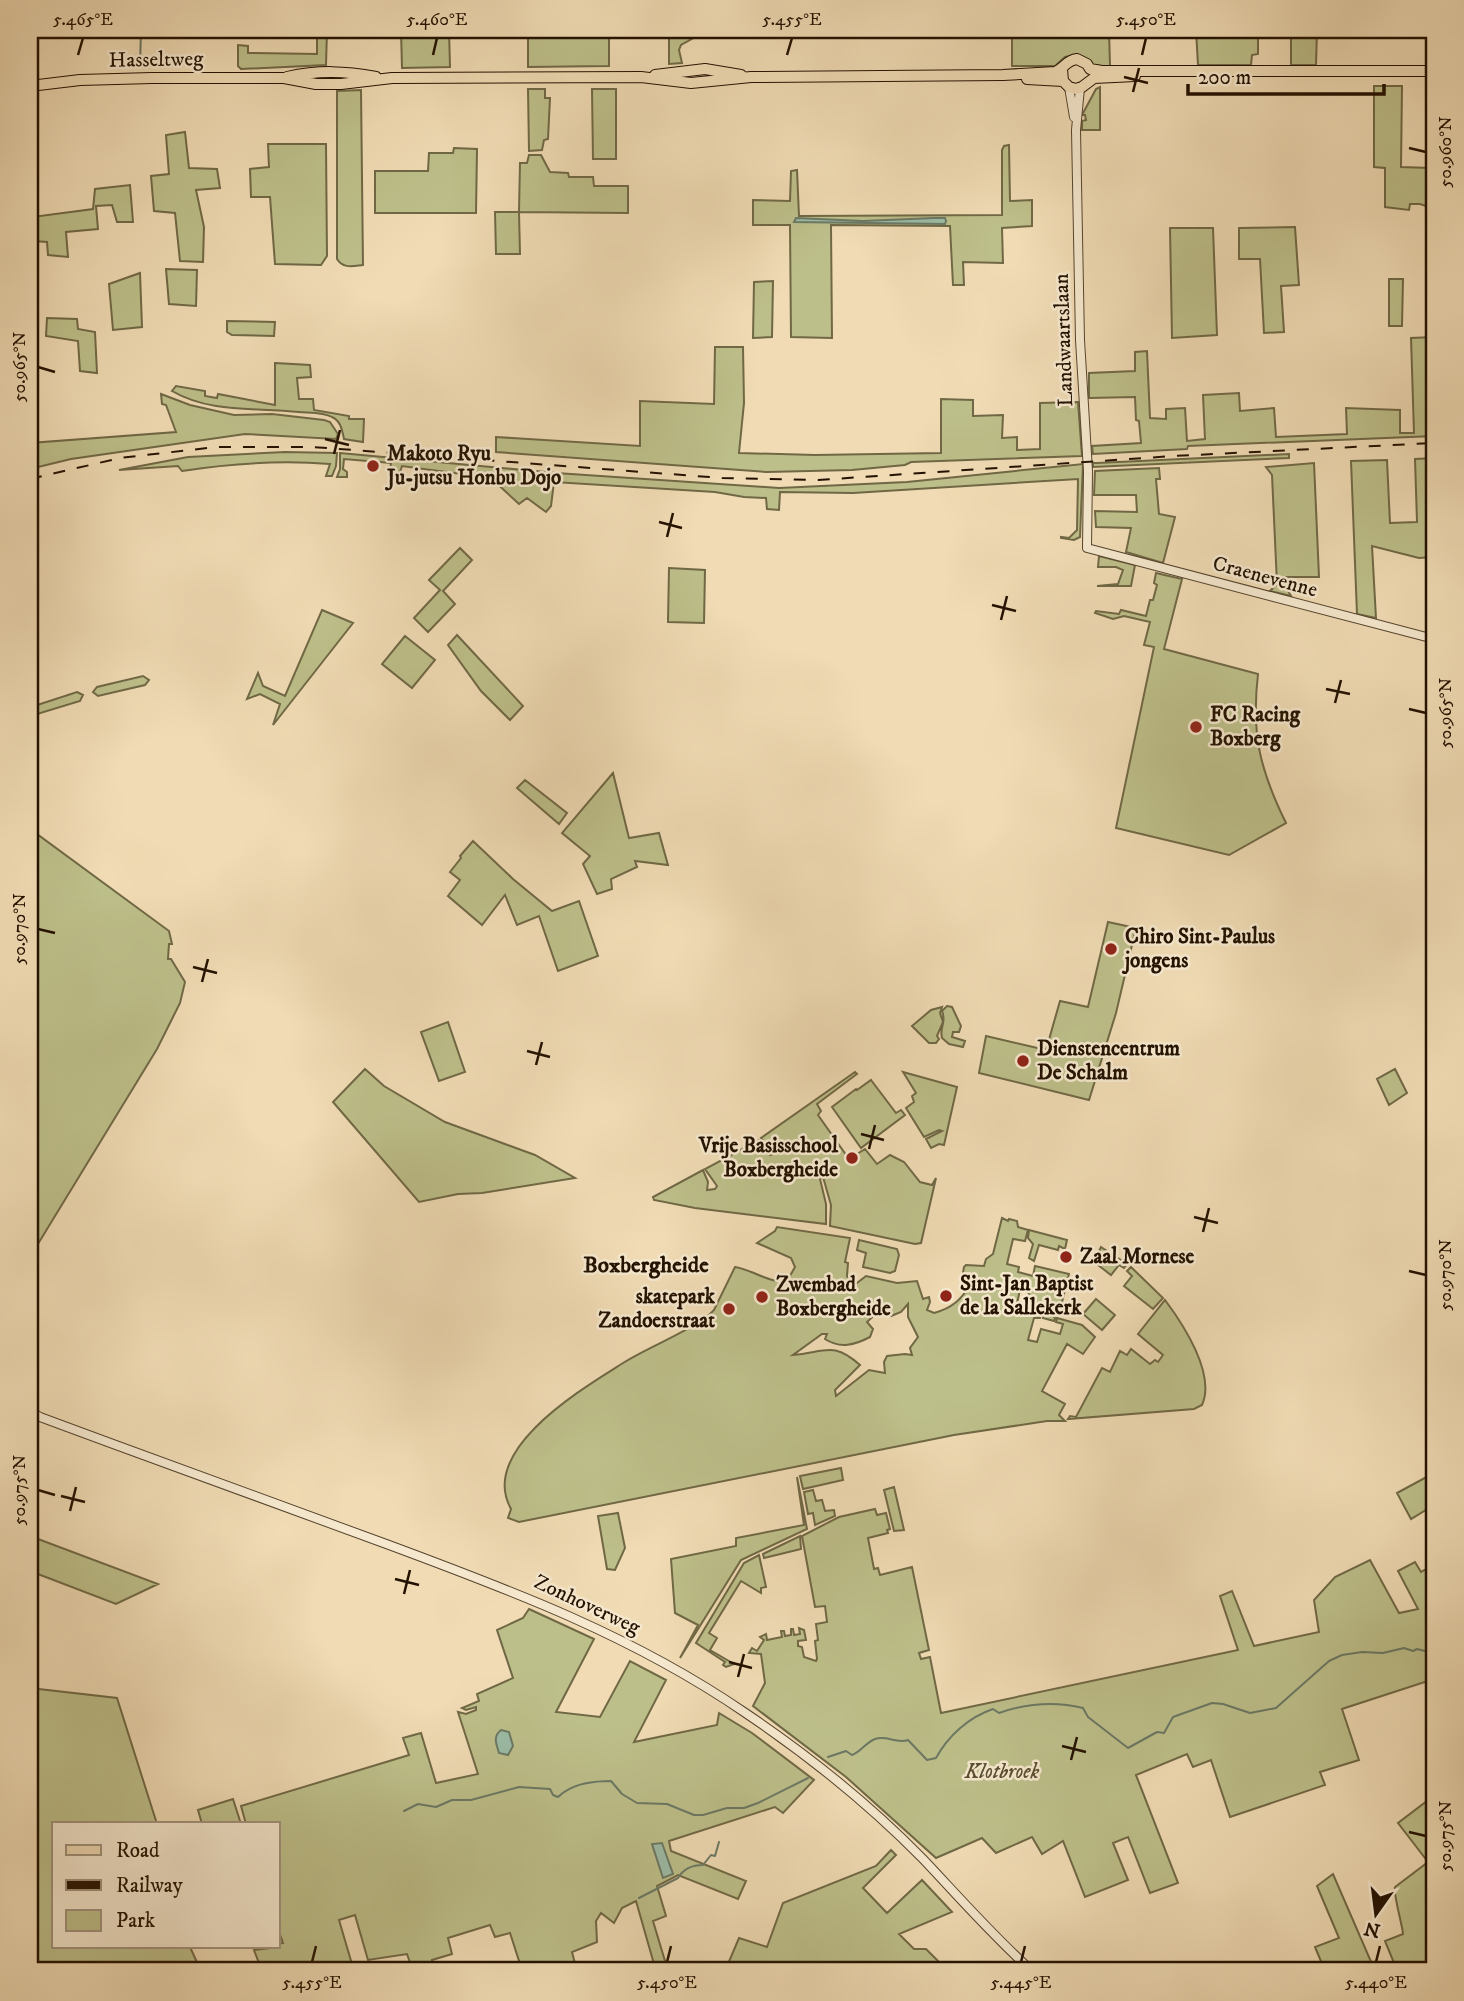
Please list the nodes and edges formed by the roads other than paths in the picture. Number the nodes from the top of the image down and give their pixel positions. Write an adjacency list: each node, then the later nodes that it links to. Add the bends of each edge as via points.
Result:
1 (705, 69): 3 (main road, Hasseltweg); 8 (main road, Hasseltweg); 12 (main road, via 710,75)
2 (1062, 69): 6 (main road, Hasseltweg, via 1077,59 1087,64); 7 (main road, Hasseltweg); 15 (main road)
3 (689, 70): 9 (main road, Hasseltweg); 13 (main road, via 686,77)
4 (330, 71): 10 (main road, Hasseltweg); 11 (main road, Hasseltweg); 14 (main road, via 324,78)
5 (1434, 71): 6 (main road, Hasseltweg)
6 (1090, 74): 15 (main road)
7 (1003, 75): 8 (main road, Hasseltweg); 15 (main road, Hasseltweg)
8 (751, 76): 12 (main road, Hasseltweg)
9 (640, 77): 11 (main road, Hasseltweg); 13 (main road, Hasseltweg)
10 (284, 78): 14 (main road, Hasseltweg); 16 (main road, Hasseltweg, via 105,79)
11 (392, 78): 14 (main road, Hasseltweg)
12 (706, 82): 13 (main road, Hasseltweg)
13 (691, 83)
14 (331, 84)
15 (1071, 85): 17 (street, Landwaartslaan, via 1088,471)
16 (30, 86)
17 (1087, 548): 18 (street, Craenevenne)
18 (1434, 639)
19 (30, 1413): 20 (street, Zonhoverweg, via 487,1581 650,1654 743,1711 840,1783)
20 (1032, 1971)

